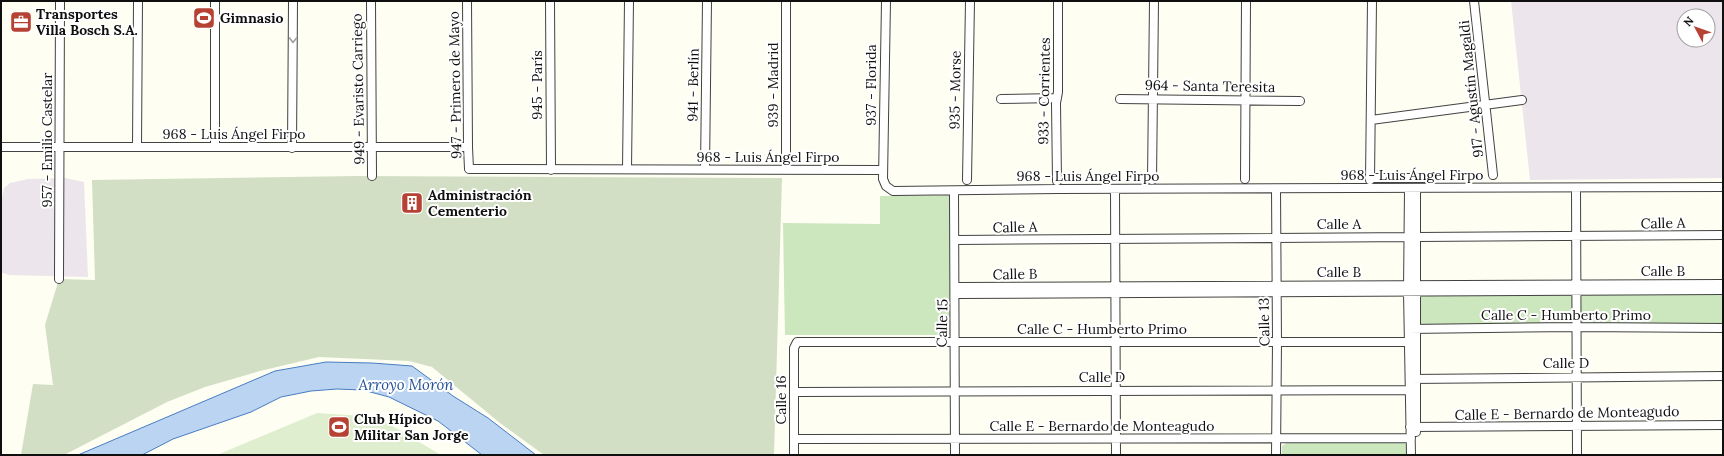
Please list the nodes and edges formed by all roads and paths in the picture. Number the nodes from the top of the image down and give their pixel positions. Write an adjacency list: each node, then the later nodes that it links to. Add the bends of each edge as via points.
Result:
1 (60, 1): 27 (street, 957 - Emilio Castelar)
2 (138, 1): 28 (street)
3 (215, 1): 30 (street)
4 (293, 1): 33 (street, one-way to 33)
5 (371, 1): 31 (street, 949 - Evaristo Carriego)
6 (467, 1): 32 (street, 947 - Primero de Mayo)
7 (550, 1): 35 (street, 945 - París)
8 (629, 1): 36 (street)
9 (707, 1): 37 (street, 941 - Berlín)
10 (786, 1): 38 (street, 939 - Madrid)
11 (886, 1): 39 (street, 937 - Florida)
12 (970, 1): 44 (street, 935 - Morse)
13 (1058, 1): 18 (street, 933 - Corrientes)
14 (1154, 1): 19 (street)
15 (1246, 1): 22 (street)
16 (1372, 1): 26 (street)
17 (1474, 1): 25 (street, 917 - Agustín Magaldi)
18 (1057, 98): 20 (street); 46 (street, 933 - Corrientes)
19 (1153, 98): 21 (street, 964 - Santa Teresita); 22 (street, 964 - Santa Teresita); 45 (street)
20 (1001, 99)
21 (1120, 99)
22 (1246, 100): 24 (street, 964 - Santa Teresita); 43 (street)
23 (1522, 100): 25 (street)
24 (1300, 101)
25 (1485, 105): 26 (street); 40 (street, 917 - Agustín Magaldi)
26 (1371, 120): 42 (street, via 1370,179)
27 (60, 146): 28 (street, 968 - Luis Ángel Firpo); 29 (street, 968 - Luis Ángel Firpo); 59 (street, 957 - Emilio Castelar)
28 (137, 146): 30 (street, 968 - Luis Ángel Firpo)
29 (1, 147)
30 (215, 147): 33 (street, 968 - Luis Ángel Firpo)
31 (372, 147): 32 (street, 968 - Luis Ángel Firpo); 33 (street, 968 - Luis Ángel Firpo); 41 (street, 949 - Evaristo Carriego)
32 (468, 147): 34 (street, 947 - Primero de Mayo)
33 (292, 148)
34 (469, 169): 35 (street, 968 - Luis Ángel Firpo)
35 (551, 170): 36 (street, 968 - Luis Ángel Firpo)
36 (627, 170): 37 (street, 968 - Luis Ángel Firpo)
37 (705, 170): 38 (street, 968 - Luis Ángel Firpo)
38 (786, 170): 39 (street, 968 - Luis Ángel Firpo)
39 (884, 170): 52 (street, 968 - Luis Ángel Firpo, via 883,183 893,191)
40 (1493, 175)
41 (372, 176)
42 (1425, 178)
43 (1244, 179)
44 (967, 180)
45 (1152, 180)
46 (1057, 181)
47 (1723, 187): 49 (street, 968 - Luis Ángel Firpo)
48 (1412, 188): 49 (street, 968 - Luis Ángel Firpo); 51 (street, 968 - Luis Ángel Firpo); 55 (street)
49 (1576, 188): 56 (street)
50 (1116, 189): 51 (street, 968 - Luis Ángel Firpo); 52 (street, 968 - Luis Ángel Firpo); 57 (street)
51 (1276, 189): 54 (street, Calle 13)
52 (954, 191): 58 (street, Calle 15)
53 (1723, 235): 56 (street, Calle A)
54 (1276, 237): 55 (street, Calle A); 57 (street, Calle A); 64 (street, Calle 13)
55 (1412, 237): 56 (street, Calle A); 61 (street)
56 (1575, 237): 62 (street)
57 (1115, 238): 58 (street, Calle A); 63 (street)
58 (955, 240): 66 (street, Calle 15)
59 (59, 279)
60 (1723, 284): 62 (street, Calle B)
61 (1412, 288): 62 (street, Calle B); 64 (street, Calle B); 69 (street)
62 (1575, 288): 65 (street, Calle B); 67 (street)
63 (1115, 289): 64 (street, Calle B); 66 (street, Calle B); 71 (street)
64 (1276, 289): 72 (street, Calle 13)
65 (1723, 290)
66 (955, 291): 70 (street, Calle 15)
67 (1575, 327): 68 (street, Calle C - Humberto Primo); 69 (street, Calle C - Humberto Primo); 75 (street)
68 (1723, 328)
69 (1412, 329): 73 (street); 77 (street)
70 (954, 342): 71 (street, Calle C - Humberto Primo); 74 (street, Calle C - Humberto Primo, via 800,342); 79 (street, Calle 15)
71 (1115, 342): 72 (street, Calle C - Humberto Primo); 80 (street)
72 (1278, 342): 73 (street, Calle C - Humberto Primo); 78 (street, Calle 13)
73 (1409, 342): 77 (street)
74 (795, 345): 82 (street, Calle 16)
75 (1576, 376): 76 (street, Calle D); 77 (street, Calle D); 83 (street)
76 (1723, 376)
77 (1413, 379): 81 (street); 85 (street)
78 (1277, 389): 80 (street, Calle D); 81 (street, Calle D); 90 (street, Calle 13)
79 (955, 390): 80 (street, Calle D); 82 (street, Calle D); 86 (street, Calle 15)
80 (1115, 390): 89 (street)
81 (1410, 390): 85 (street)
82 (795, 392): 88 (street, Calle 16)
83 (1576, 425): 84 (street, Calle E - Bernardo de Monteagudo); 85 (street, Calle E - Bernardo de Monteagudo); 97 (street)
84 (1723, 425)
85 (1413, 427): 87 (street); 96 (street)
86 (955, 438): 88 (street, Calle E - Bernardo de Monteagudo); 89 (street, Calle E - Bernardo de Monteagudo); 92 (street, Calle 15)
87 (1411, 438): 90 (street, Calle E - Bernardo de Monteagudo); 95 (street)
88 (794, 439): 91 (street, Calle 16)
89 (1116, 439): 90 (street, Calle E - Bernardo de Monteagudo); 93 (street)
90 (1276, 439): 94 (street, Calle 13)
91 (794, 455)
92 (955, 455)
93 (1116, 455)
94 (1276, 455)
95 (1410, 455)
96 (1416, 455)
97 (1576, 455)

